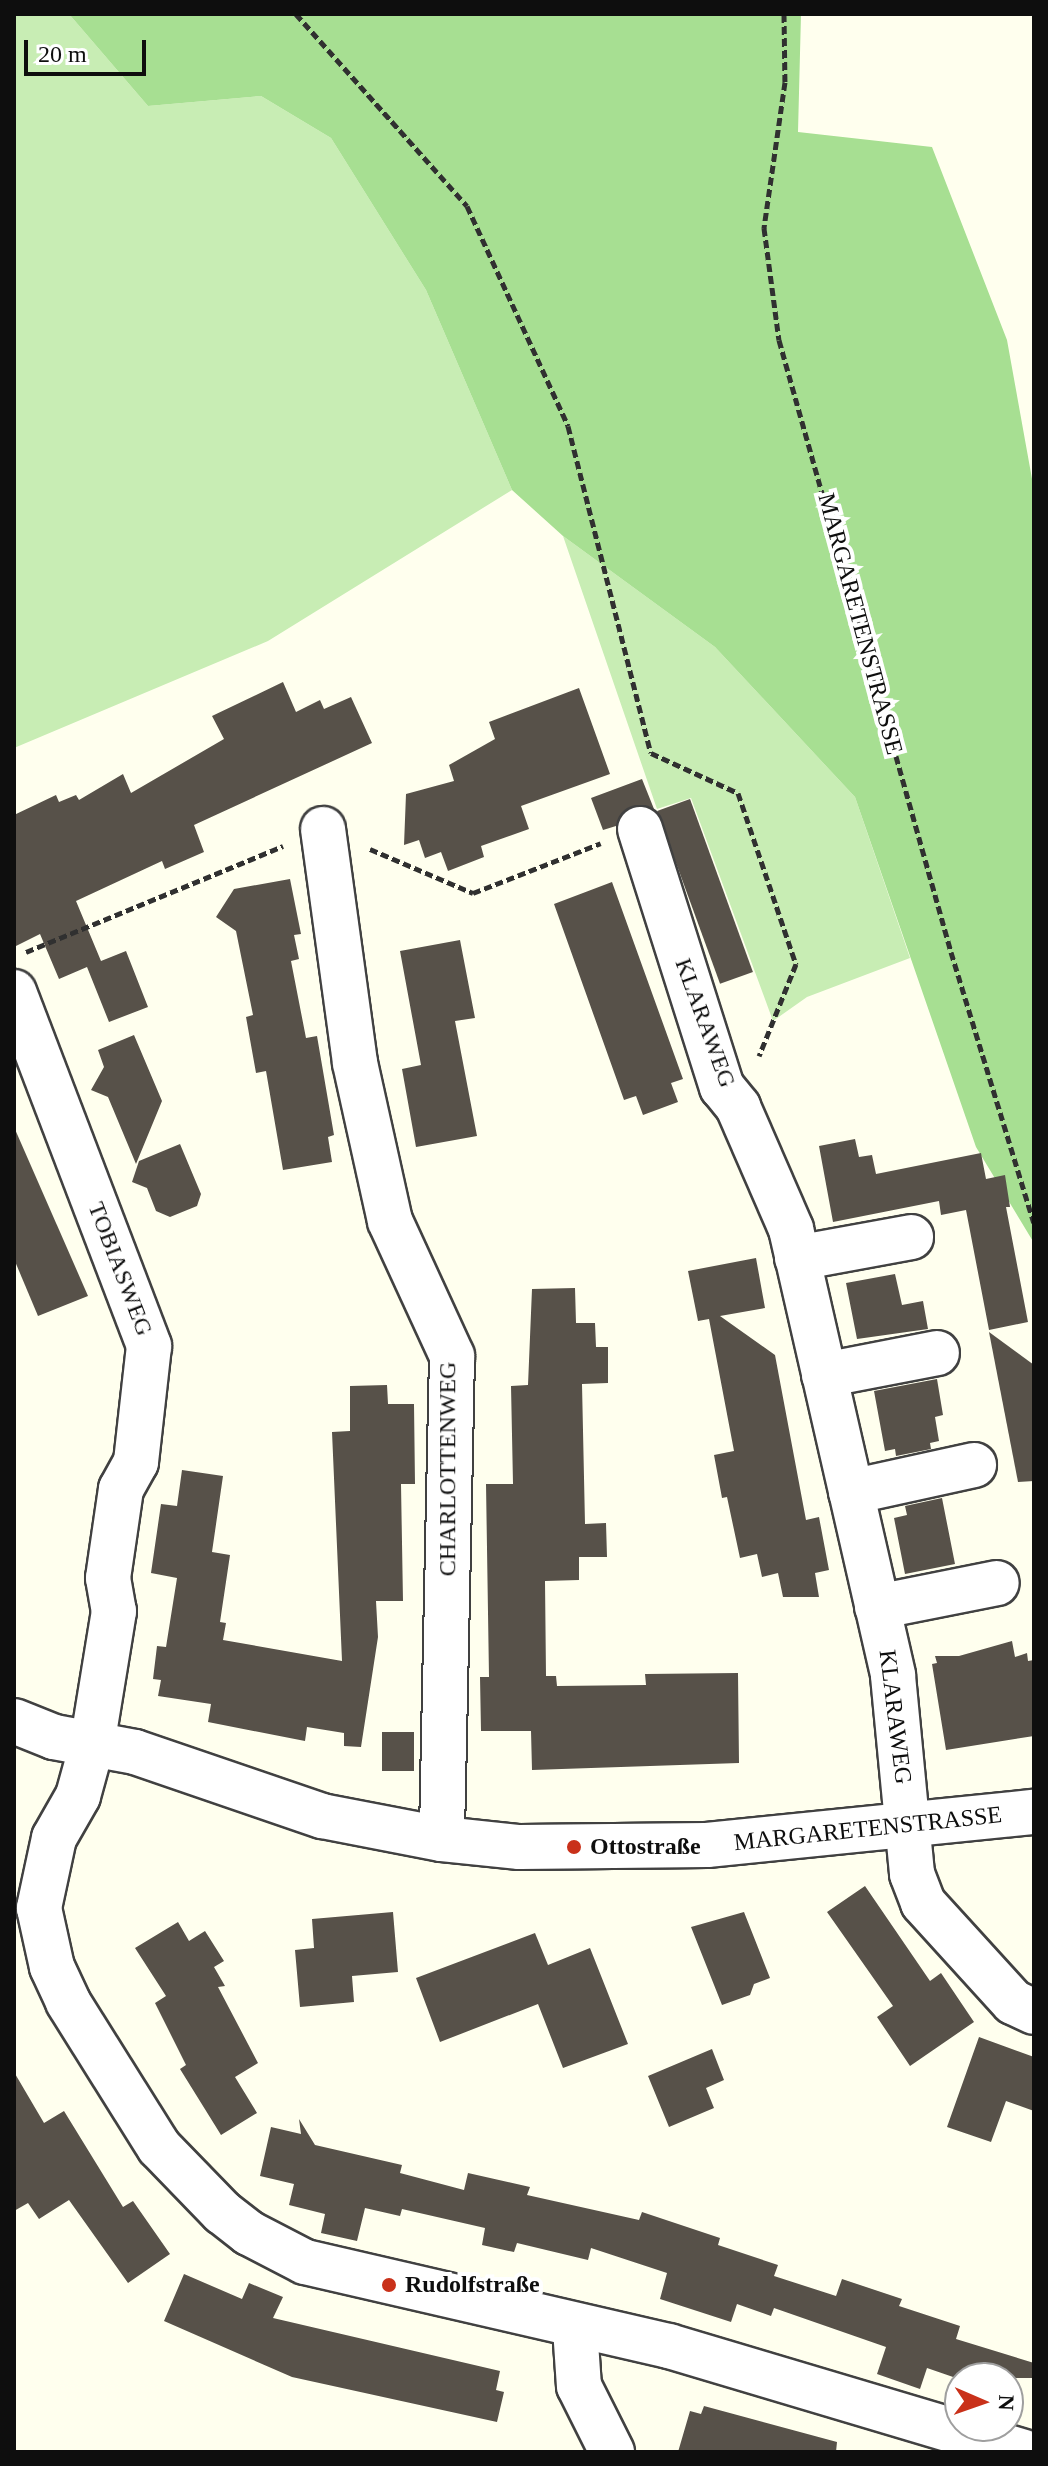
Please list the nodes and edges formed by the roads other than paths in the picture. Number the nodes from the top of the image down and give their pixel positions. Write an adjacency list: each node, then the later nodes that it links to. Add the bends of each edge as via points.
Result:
1 (323, 829): 16 (street, CHARLOTTENWEG, via 355,1063 390,1221 452,1356)
2 (640, 829): 5 (street, KLARAWEG, via 722,1087 738,1107 791,1229)
3 (14, 992): 13 (street, TOBIASWEG, via 149,1346 136,1462 121,1489 108,1578 114,1611)
4 (911, 1237): 5 (street)
5 (797, 1258): 7 (street, KLARAWEG)
6 (937, 1353): 7 (street)
7 (824, 1375): 9 (street, KLARAWEG)
8 (974, 1465): 9 (street)
9 (851, 1492): 11 (street, KLARAWEG)
10 (997, 1583): 11 (street)
11 (877, 1607): 15 (street, KLARAWEG, via 893,1676)
12 (14, 1721): 13 (street)
13 (92, 1745): 16 (street, MARGARETENSTRASSE, via 135,1752 322,1816); 18 (street, via 78,1796 54,1838 43,1877 42,1931 68,2002 159,2147 222,2212 305,2262)
14 (1034, 1812): 15 (street, MARGARETENSTRASSE)
15 (908, 1827): 16 (street, MARGARETENSTRASSE, via 707,1845 520,1847); 17 (street, via 912,1874 923,1903 1013,2002)
16 (442, 1839)
17 (1034, 2012)
18 (575, 2328): 19 (street, via 579,2386); 20 (street, via 669,2346)
19 (612, 2452)
20 (1024, 2452)

